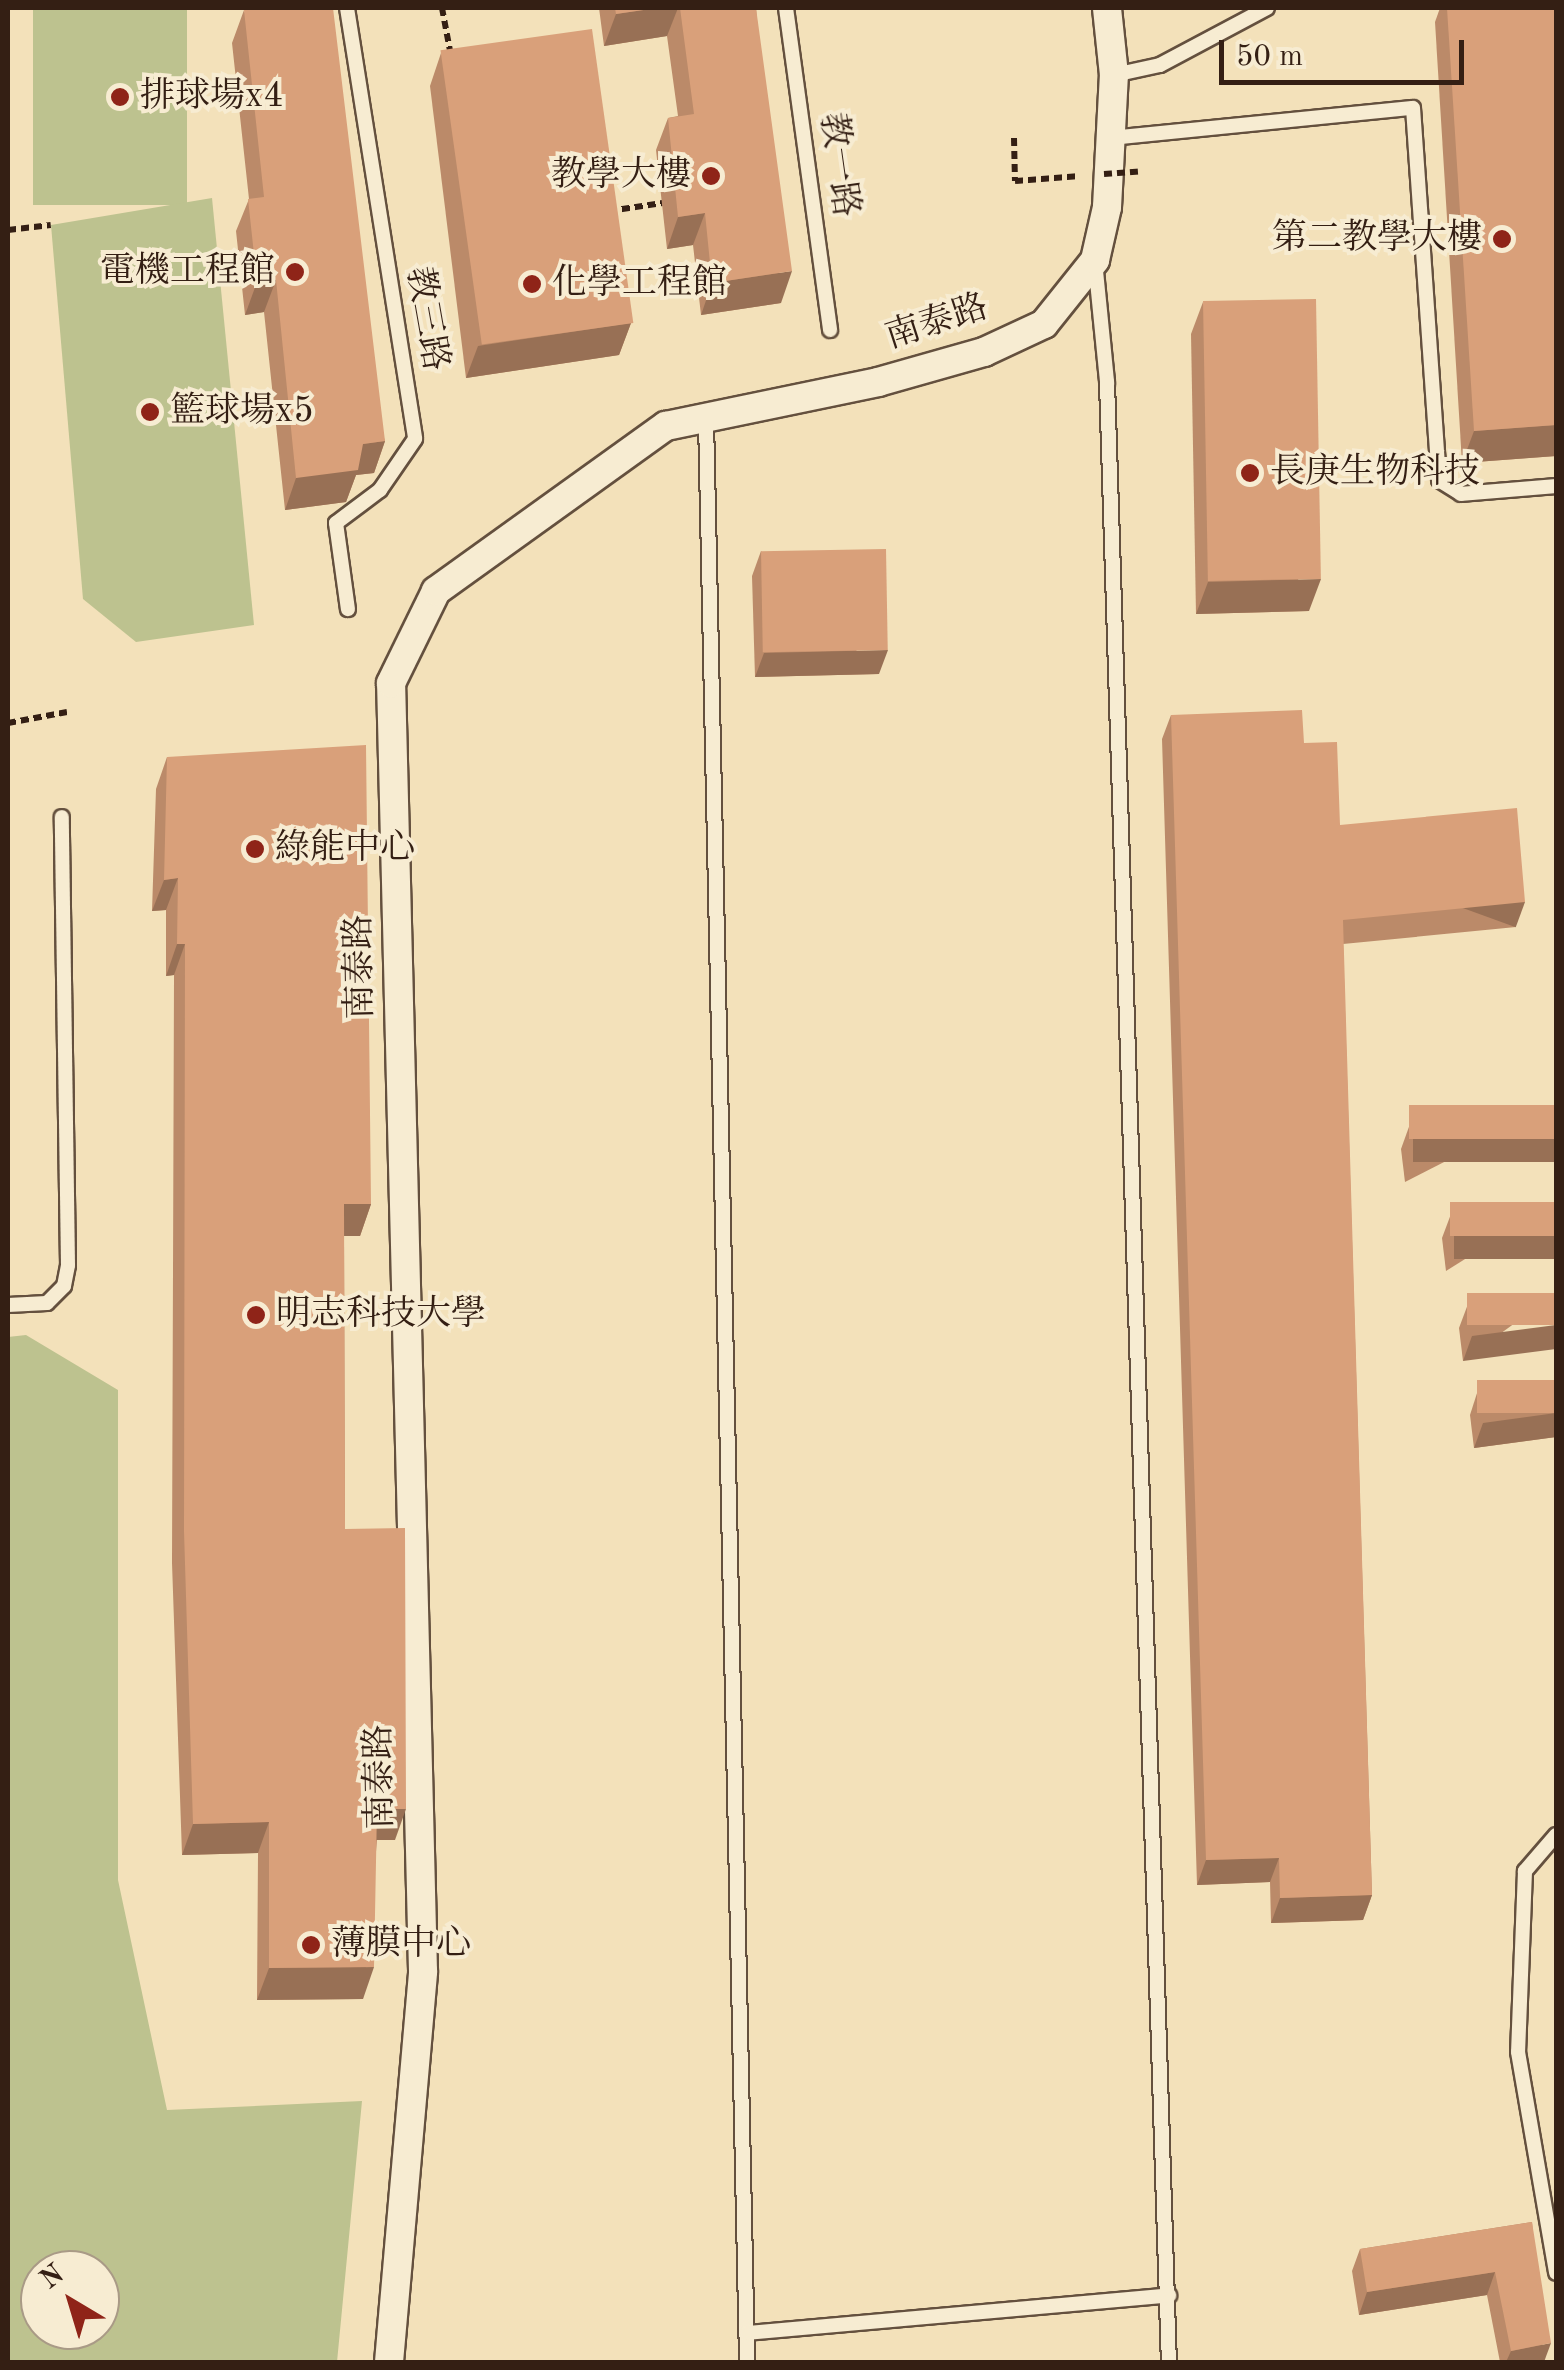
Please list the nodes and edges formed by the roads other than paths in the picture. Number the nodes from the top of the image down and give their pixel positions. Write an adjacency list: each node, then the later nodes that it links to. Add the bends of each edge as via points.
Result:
1 (347, 8): 11 (lane, 教三路, via 416,439 380,490 336,523)
2 (786, 8): 8 (lane, 教一路)
3 (1107, 8): 5 (street, 南泰路)
4 (1267, 8): 5 (lane, via 1160,64)
5 (1114, 75): 6 (street, 南泰路)
6 (1110, 138): 7 (street, 南泰路, via 1107,206); 10 (lane, via 1413,108 1439,480 1461,494)
7 (1095, 260): 9 (street, 南泰路, via 1044,324 984,352); 16 (lane, via 1107,382)
8 (830, 330)
9 (706, 418): 17 (lane); 18 (street, 南泰路, via 666,426 436,590 391,683 423,1971)
10 (1556, 486)
11 (348, 609)
12 (62, 817): 13 (lane, via 68,1266 64,1286 47,1303)
13 (8, 1305)
14 (1556, 1835): 15 (lane, via 1525,1872 1518,2052)
15 (1556, 2273)
16 (1169, 2295): 17 (lane); 20 (lane)
17 (746, 2333): 19 (lane)
18 (389, 2362)
19 (747, 2362)
20 (1169, 2362)

